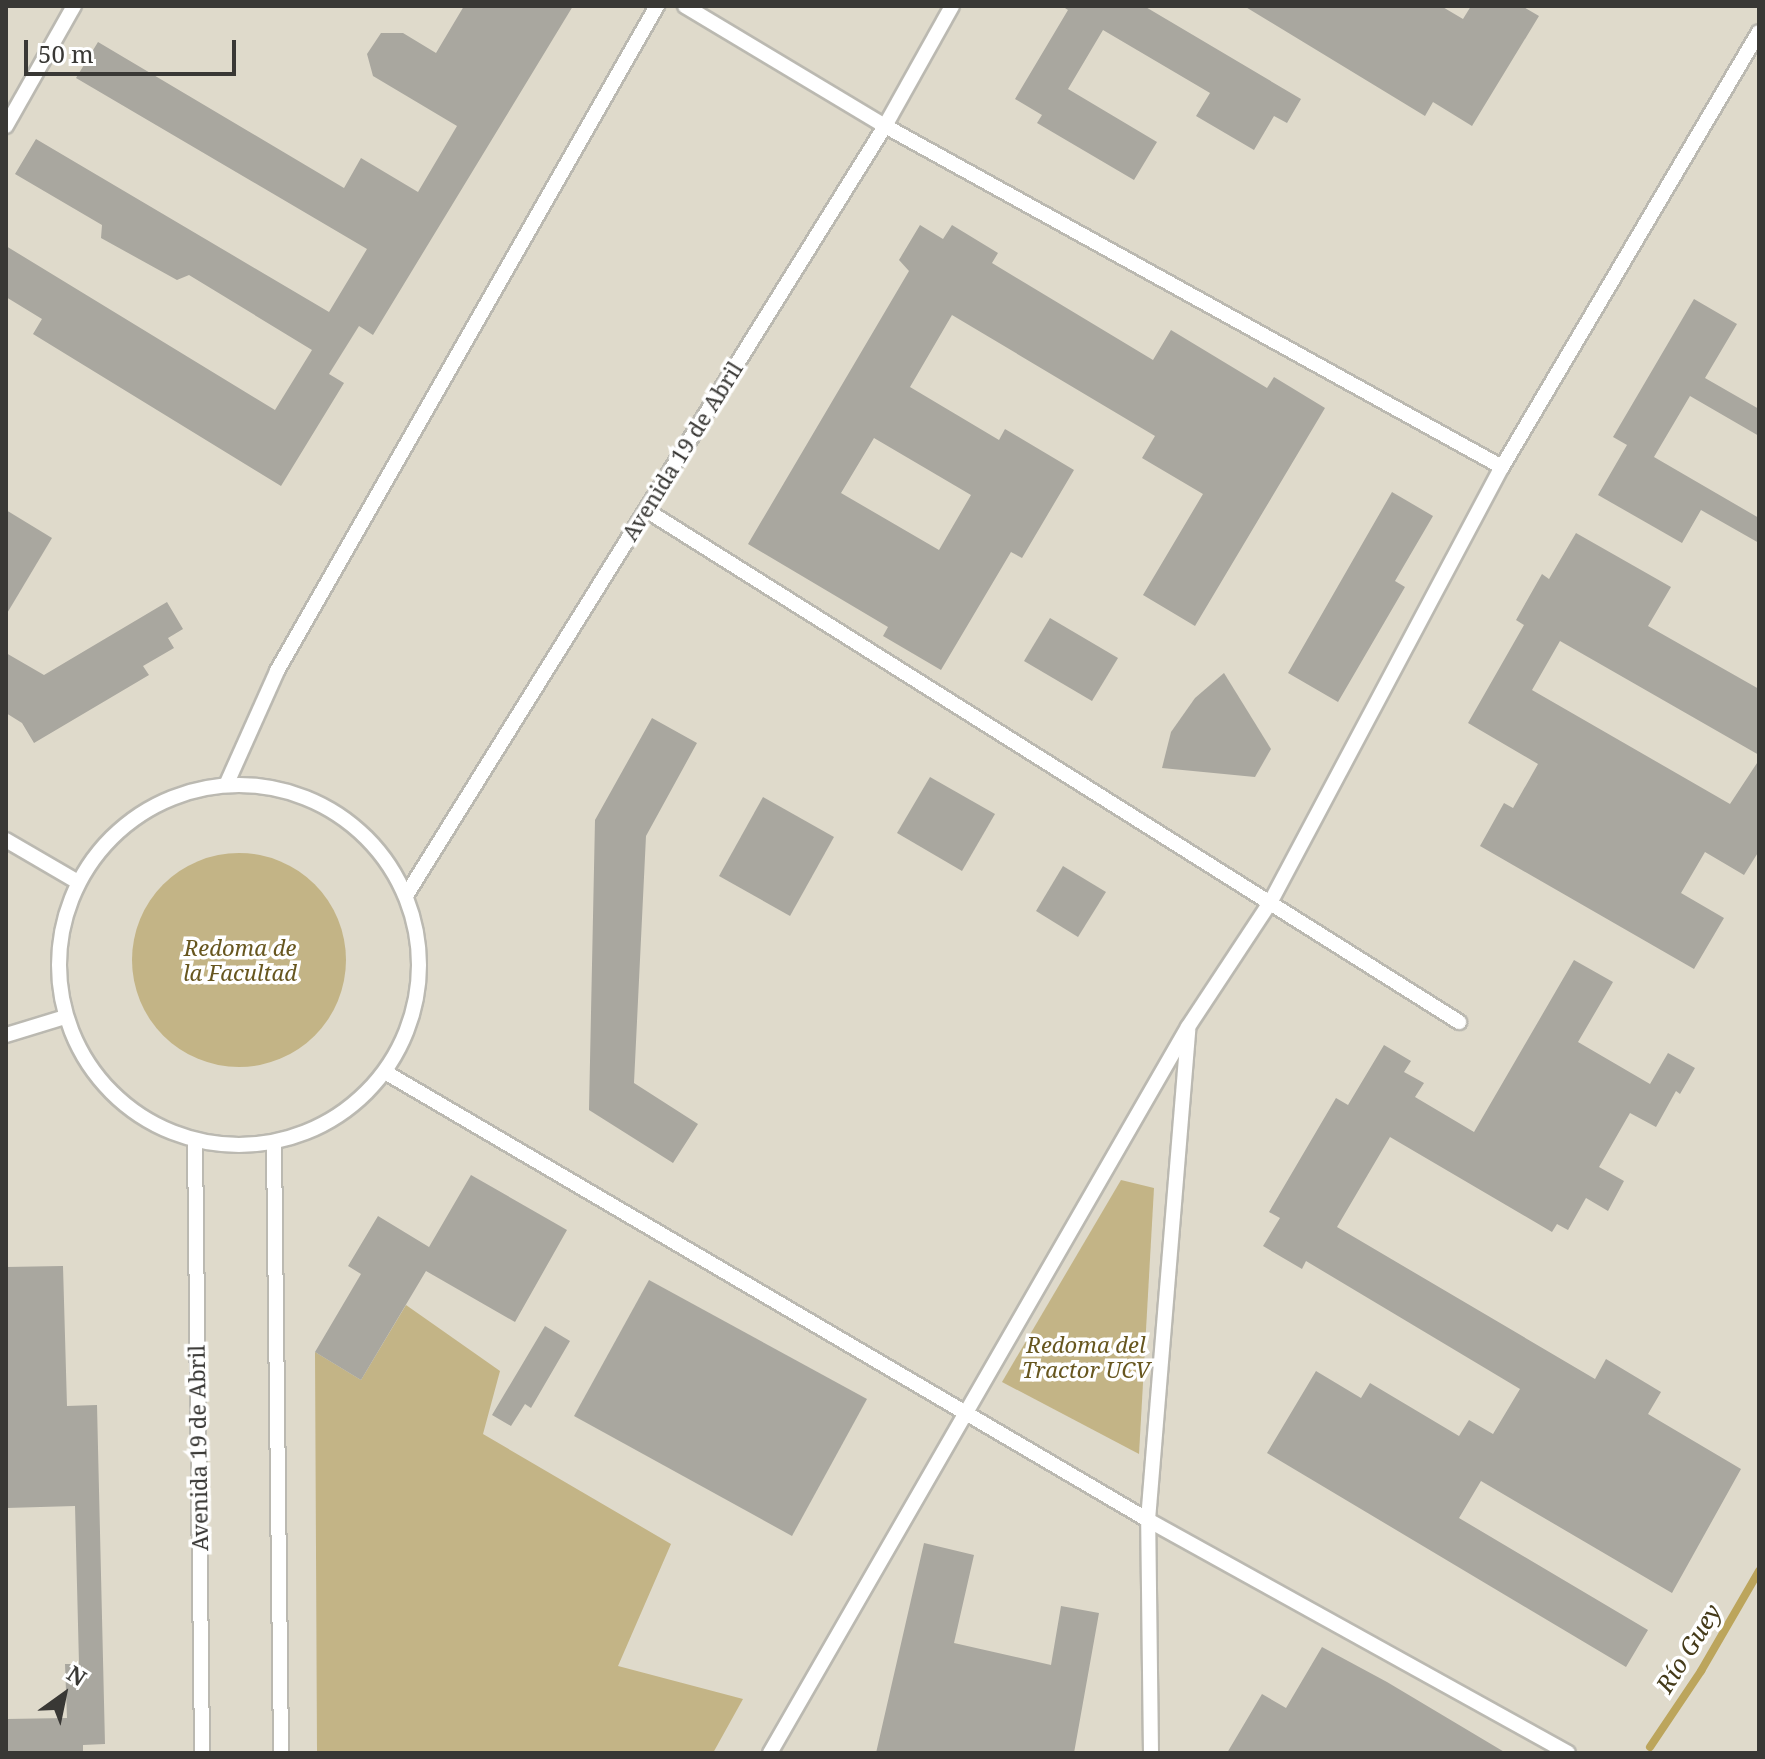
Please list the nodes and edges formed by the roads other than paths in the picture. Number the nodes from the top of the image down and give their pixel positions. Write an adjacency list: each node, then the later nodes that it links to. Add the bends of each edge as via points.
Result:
1 (74, 6): 6 (lane)
2 (657, 6): 10 (lane, via 277,671)
3 (685, 6): 7 (lane)
4 (952, 6): 7 (lane, Avenida 19 de Abril)
5 (1759, 32): 8 (lane)
6 (6, 126)
7 (885, 126): 8 (lane); 9 (lane, Avenida 19 de Abril)
8 (1502, 467): 14 (lane)
9 (646, 510): 13 (lane, Avenida 19 de Abril); 14 (lane)
10 (227, 783): 12 (lane, via 187,790 155,804 123,826); 13 (lane, via 297,791 346,816 383,852)
11 (6, 840): 12 (lane)
12 (78, 882): 15 (lane, via 60,932 58,974)
13 (407, 894): 19 (lane, via 420,980 402,1043)
14 (1271, 901): 16 (lane); 17 (lane)
15 (65, 1017): 18 (lane); 20 (lane, via 83,1059 113,1097 154,1127)
16 (1459, 1022)
17 (1188, 1027): 22 (lane); 23 (lane)
18 (6, 1035)
19 (385, 1072): 21 (lane, via 346,1111 314,1130); 22 (lane)
20 (195, 1142): 21 (lane); 24 (lane, Avenida 19 de Abril)
21 (274, 1143): 25 (lane)
22 (969, 1413): 23 (lane); 26 (lane)
23 (1148, 1520): 27 (lane); 28 (lane)
24 (202, 1753)
25 (281, 1753)
26 (770, 1753)
27 (1151, 1753)
28 (1568, 1753)

